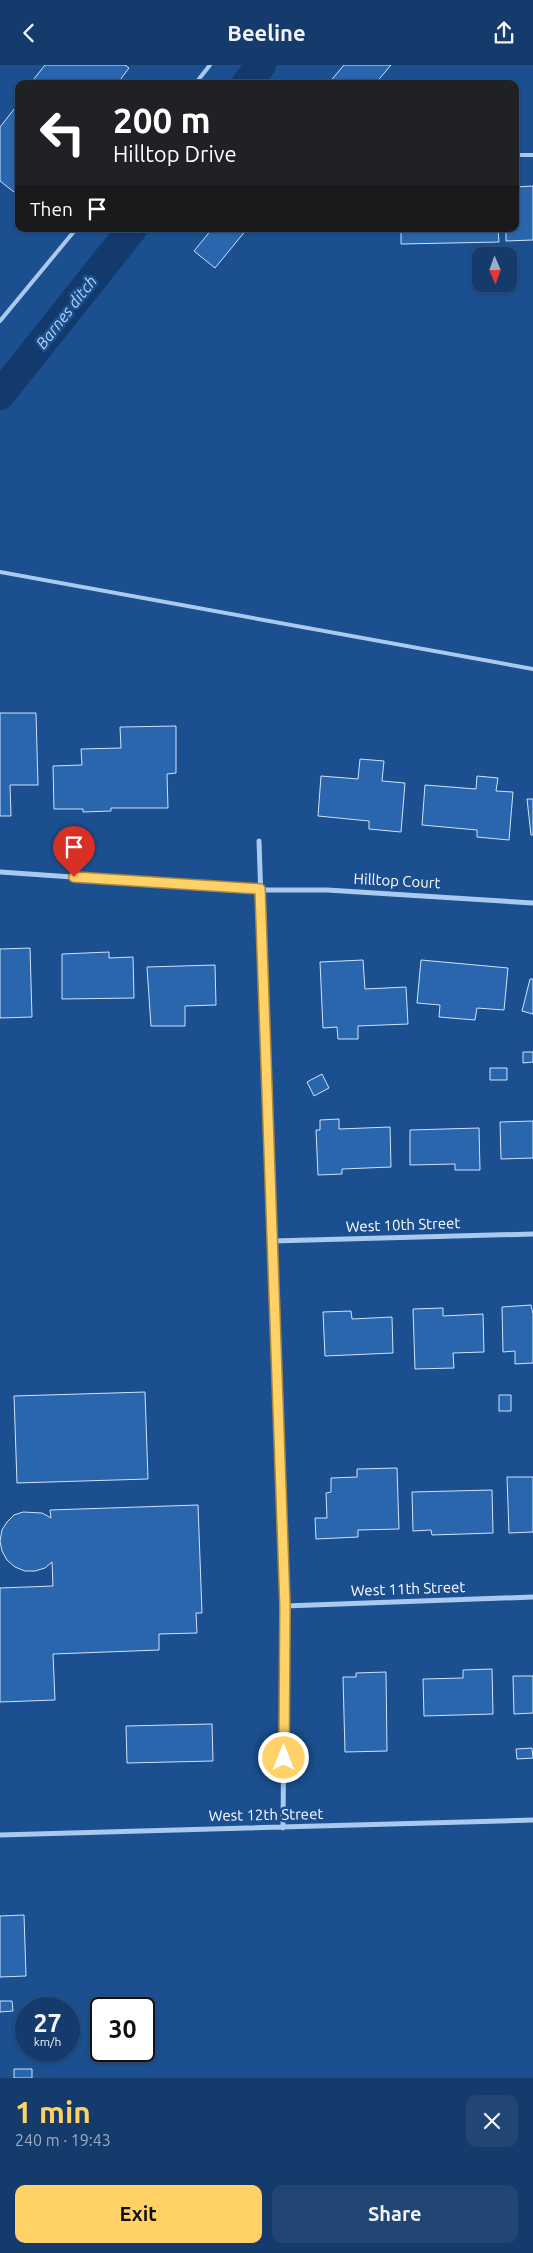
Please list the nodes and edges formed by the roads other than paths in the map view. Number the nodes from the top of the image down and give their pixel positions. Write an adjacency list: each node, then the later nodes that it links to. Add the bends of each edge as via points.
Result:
1 (210, 65): 2 (lane)
2 (198, 80)
3 (519, 155): 4 (lane)
4 (533, 155)
5 (74, 232): 6 (lane)
6 (0, 321)
7 (0, 572): 8 (lane)
8 (533, 669)
9 (259, 841): 11 (street)
10 (0, 872): 11 (street, Hilltop Court)
11 (260, 889): 12 (street, Hilltop Court, via 328,889); 14 (street)
12 (533, 903)
13 (533, 1233): 14 (street, West 10th Street)
14 (273, 1241): 16 (street)
15 (533, 1597): 16 (street, West 11th Street)
16 (285, 1606): 18 (street)
17 (533, 1820): 18 (street, West 12th Street)
18 (283, 1828): 19 (street, West 12th Street)
19 (0, 1835)

